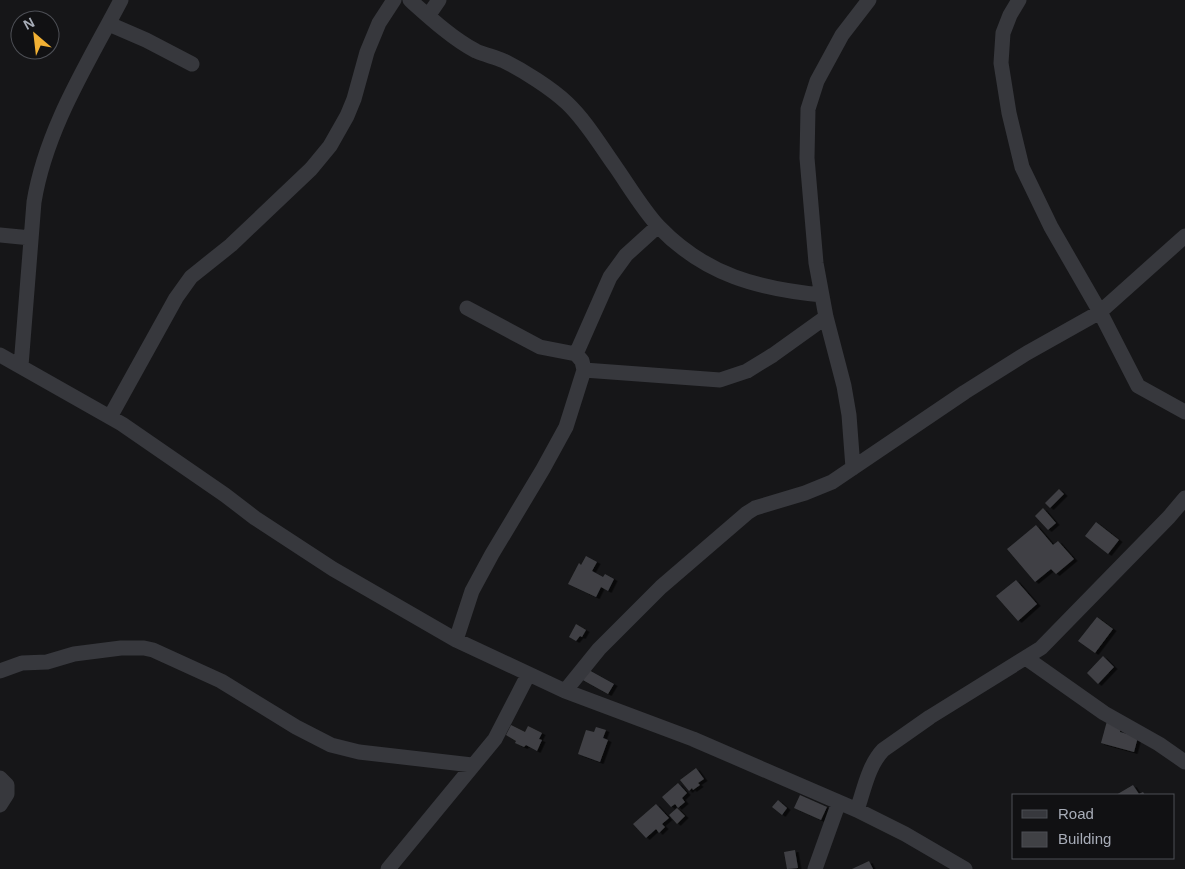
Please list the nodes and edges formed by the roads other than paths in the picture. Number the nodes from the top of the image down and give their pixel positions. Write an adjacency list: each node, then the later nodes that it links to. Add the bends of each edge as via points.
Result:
1 (121, 0): 8 (street)
2 (394, 0): 23 (street, via 379,23 354,99 330,146 312,170 231,245 191,277 171,306)
3 (410, 0): 7 (street)
4 (439, 0): 7 (street)
5 (870, 0): 14 (street, via 842,35 817,81 808,109 807,158)
6 (1018, 0): 16 (street, via 1003,33 1001,63 1022,167 1051,227)
7 (428, 16): 10 (street, via 476,51 505,62 567,103)
8 (108, 24): 9 (street); 13 (street, via 53,131 38,180)
9 (192, 64)
10 (658, 226): 14 (street, via 695,258 724,274 778,290); 18 (street, via 626,255 610,277)
11 (0, 235): 13 (street)
12 (1185, 236): 16 (street)
13 (31, 238): 20 (street)
14 (822, 296): 17 (street)
15 (467, 308): 18 (street, via 540,347)
16 (1100, 312): 22 (street, via 1138,386); 24 (street, via 1027,353)
17 (826, 317): 21 (street, via 747,371 720,380); 24 (street, via 844,386)
18 (576, 354): 21 (street)
19 (0, 355): 20 (street)
20 (21, 366): 23 (street)
21 (584, 370): 26 (street, via 566,427 472,591)
22 (1185, 412)
23 (110, 417): 26 (street, via 333,569)
24 (853, 468): 30 (street, via 832,482 747,513 661,587 599,649)
25 (1185, 498): 27 (street, via 1041,648)
26 (456, 640): 29 (street)
27 (1026, 658): 31 (street, via 1104,713); 36 (street, via 930,716 882,750 871,767)
28 (0, 671): 32 (street, via 22,663 47,662 74,654 120,648 153,650 221,681 331,745 359,752)
29 (528, 674): 30 (street); 32 (street, via 495,738)
30 (565, 691): 34 (street, via 693,739)
31 (1185, 762)
32 (472, 765): 37 (street)
33 (0, 778): 35 (street, via 7,785 7,794)
34 (839, 802): 36 (street); 38 (street)
35 (0, 805)
36 (857, 810): 39 (street)
37 (388, 869)
38 (815, 869)
39 (965, 869)

